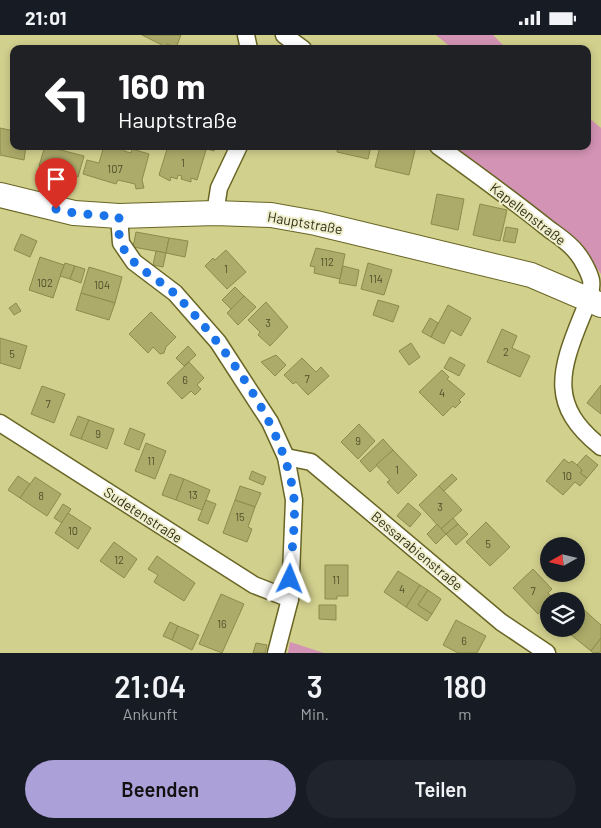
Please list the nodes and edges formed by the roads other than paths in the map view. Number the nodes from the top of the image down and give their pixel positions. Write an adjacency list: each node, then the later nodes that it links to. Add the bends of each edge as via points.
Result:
1 (284, 35): 2 (street)
2 (298, 45)
3 (237, 150): 6 (street, via 219,188)
4 (444, 150): 8 (street, Kapellenstraße, via 512,199 577,252 591,280)
5 (0, 195): 7 (main road, Hauptstraße, via 74,213)
6 (215, 213): 7 (main road, Hauptstraße); 8 (main road, Hauptstraße, via 271,215 316,223 531,275)
7 (119, 217): 11 (street, via 121,243 134,262 175,293 218,343 270,422)
8 (595, 302): 10 (street, via 569,348 562,377 571,417 583,433)
9 (0, 423): 12 (street, Sudetenstraße, via 246,580)
10 (601, 447)
11 (286, 457): 12 (street, via 294,500); 14 (street, Bessarabienstraße, via 311,462 501,622)
12 (290, 599): 13 (street)
13 (276, 653)
14 (547, 653)

